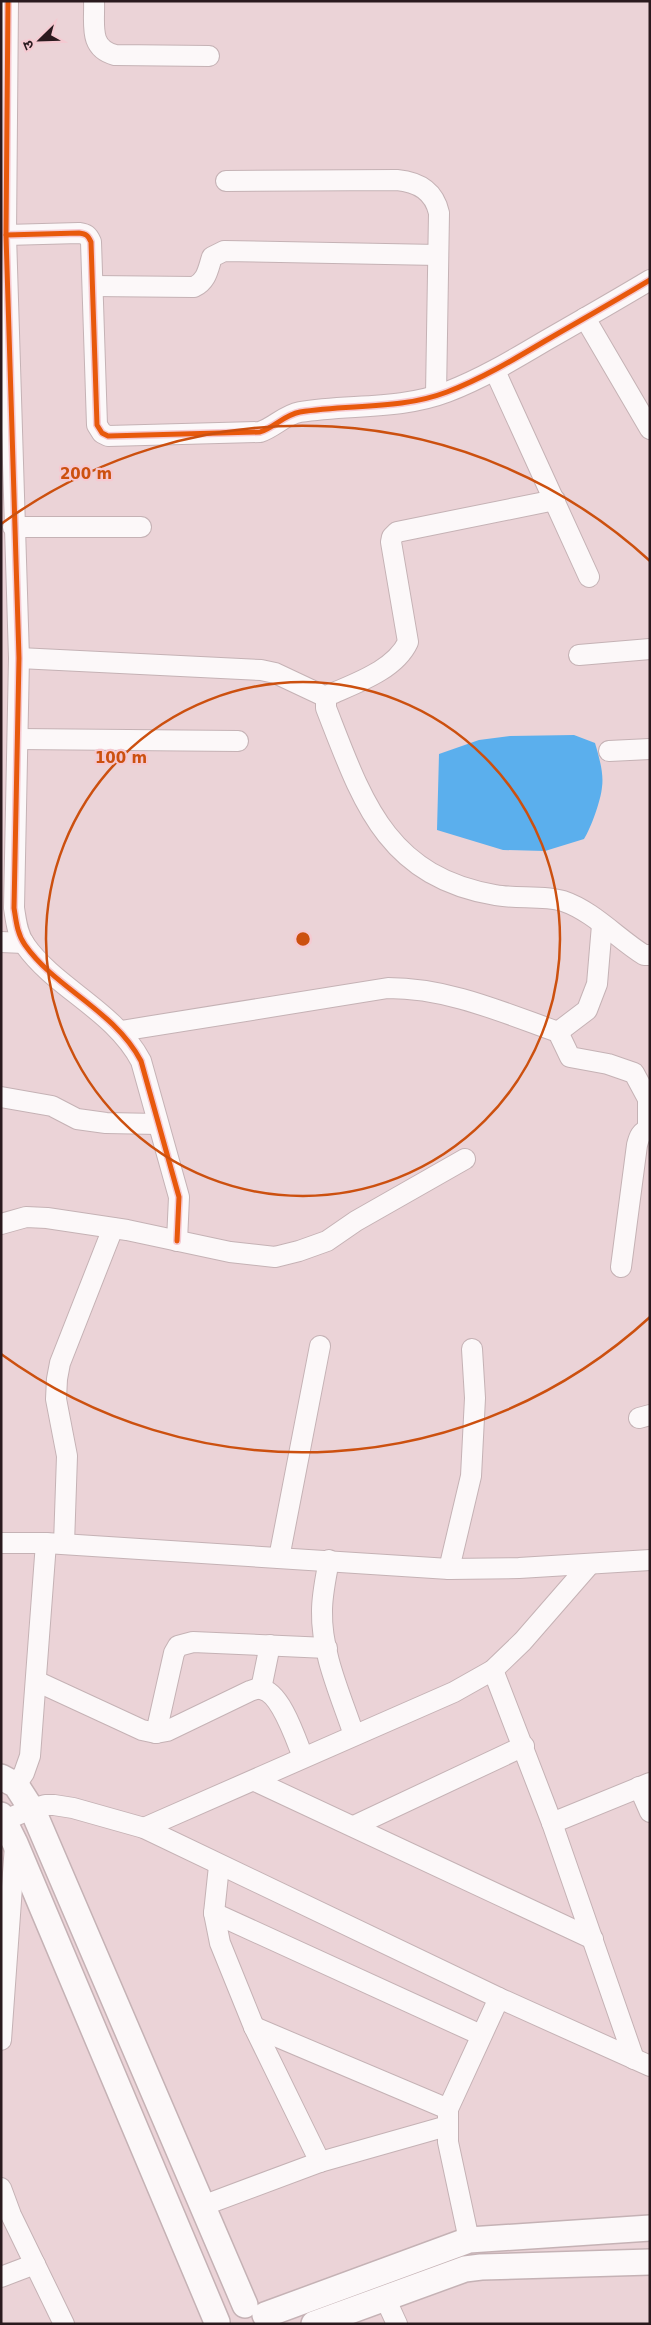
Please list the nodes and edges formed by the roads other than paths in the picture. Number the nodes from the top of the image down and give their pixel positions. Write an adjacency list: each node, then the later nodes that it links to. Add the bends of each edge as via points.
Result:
1 (8, 1): 3 (street)
2 (94, 1): 4 (street, via 95,39 105,52 115,55)
3 (5, 24): 6 (street)
4 (209, 56)
5 (226, 180): 7 (street, via 410,181 421,185 437,203)
6 (6, 235): 9 (street, via 85,234 91,242); 15 (street)
7 (438, 255): 9 (street, via 224,251 212,257 205,278 194,287); 12 (street)
8 (650, 280): 10 (street)
9 (93, 286): 12 (street, via 98,425 108,436 260,432 293,414 394,405)
10 (585, 318): 11 (street); 13 (street)
11 (495, 371): 12 (street); 14 (street)
12 (436, 395)
13 (650, 429)
14 (555, 500): 17 (street); 21 (street, via 397,532 392,536 408,642 390,663 364,680)
15 (13, 527): 16 (street); 20 (street)
16 (141, 527)
17 (589, 577)
18 (650, 649): 19 (street)
19 (579, 655)
20 (19, 658): 21 (street, via 261,670 275,673); 22 (street)
21 (326, 697): 27 (street, via 326,708 361,794 375,820 412,862 452,884 494,895 561,900)
22 (10, 714): 23 (street)
23 (18, 739): 24 (street); 29 (street, via 14,908)
24 (238, 741)
25 (650, 750): 26 (street)
26 (609, 751)
27 (602, 925): 30 (street, via 644,955); 32 (street, via 597,984 587,1010)
28 (1, 942): 29 (street)
29 (24, 943): 31 (street, via 40,962)
30 (650, 955)
31 (120, 1031): 32 (street, via 388,988 414,988 456,996); 34 (street, via 142,1061)
32 (558, 1032): 35 (street, via 570,1057 608,1064 634,1074 648,1099)
33 (1, 1097): 34 (street, via 52,1106 77,1119)
34 (158, 1124): 39 (street, via 179,1197)
35 (649, 1129): 40 (street, via 639,1136 637,1145)
36 (465, 1159): 39 (street, via 326,1241 299,1252 275,1257)
37 (1, 1224): 38 (street, via 26,1217)
38 (113, 1228): 39 (street); 44 (street, via 60,1363 57,1379 57,1412 67,1456)
39 (177, 1241)
40 (621, 1267)
41 (320, 1346): 45 (street)
42 (472, 1350): 49 (street, via 475,1406 471,1476)
43 (1, 1543): 44 (street)
44 (55, 1544): 45 (street); 53 (street)
45 (279, 1558): 46 (street)
46 (329, 1560): 49 (street); 51 (street, via 322,1611)
47 (650, 1560): 48 (street)
48 (590, 1564): 49 (street); 52 (street, via 523,1641)
49 (449, 1569)
50 (270, 1645): 51 (street); 54 (street); 55 (street, via 193,1642 178,1646)
51 (327, 1648): 56 (street)
52 (493, 1670): 56 (street, via 454,1692); 57 (street)
53 (36, 1681): 55 (street, via 142,1730); 60 (street, via 30,1756 24,1773)
54 (261, 1689): 55 (street, via 250,1690 167,1731); 58 (street, via 273,1695 281,1706)
55 (156, 1733)
56 (354, 1735): 58 (street)
57 (524, 1746): 65 (street); 66 (street)
58 (303, 1757): 59 (street)
59 (255, 1780): 66 (street); 67 (street)
60 (9, 1781): 62 (street)
61 (644, 1785): 63 (street); 65 (street)
62 (31, 1809): 64 (street); 67 (street, via 45,1805 73,1808); 80 (street)
63 (650, 1812)
64 (3, 1818): 68 (street)
65 (552, 1823): 71 (street)
66 (354, 1826): 71 (street)
67 (144, 1828): 69 (street)
68 (15, 1843): 75 (street); 88 (street)
69 (219, 1866): 70 (street); 72 (street)
70 (214, 1913): 73 (street, via 220,1943); 74 (street)
71 (593, 1939): 76 (street)
72 (499, 1998): 74 (street); 76 (street)
73 (254, 2027): 77 (street); 78 (street)
74 (481, 2034): 77 (street)
75 (1, 2040)
76 (642, 2063)
77 (448, 2118): 78 (street); 82 (street, via 448,2142)
78 (320, 2162): 80 (street)
79 (1, 2188): 84 (street)
80 (202, 2206): 87 (street)
81 (650, 2228): 82 (street)
82 (469, 2240): 87 (street)
83 (650, 2262): 86 (street, via 481,2266 464,2269)
84 (35, 2264): 85 (street); 89 (street)
85 (1, 2277)
86 (385, 2298): 90 (street); 91 (street)
87 (260, 2315): 88 (street, via 228,2310)
88 (217, 2323)
89 (64, 2324)
90 (314, 2324)
91 (397, 2324)

